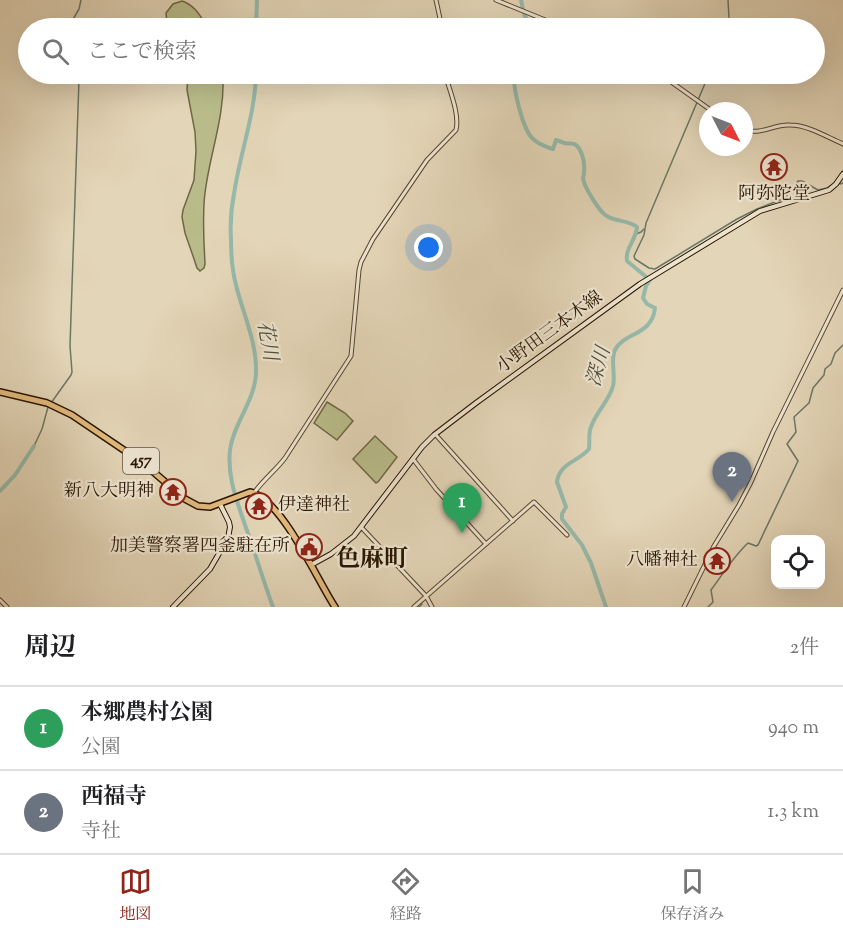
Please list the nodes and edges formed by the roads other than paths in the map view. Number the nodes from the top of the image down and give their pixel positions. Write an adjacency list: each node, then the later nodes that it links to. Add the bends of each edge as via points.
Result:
1 (436, 0): 3 (street)
2 (495, 0): 4 (street)
3 (440, 18)
4 (540, 18)
5 (448, 84): 15 (street, via 458,123 456,130 426,160 361,262 351,356 285,458)
6 (675, 84): 7 (street)
7 (701, 102)
8 (753, 132): 9 (street, via 793,125)
9 (843, 144)
10 (843, 174): 13 (main road, 小野田三本木線, via 828,190 760,211 649,279)
11 (843, 290): 29 (street, via 751,482)
12 (0, 392): 16 (highway, 457, via 57,407 82,421 194,504 203,507)
13 (435, 434): 14 (main road, 小野田三本木線); 17 (street)
14 (412, 459): 18 (main road, 小野田三本木線); 20 (street)
15 (254, 493): 16 (highway, 457); 21 (highway, via 275,510)
16 (222, 503): 25 (main road, via 230,527 228,538 210,569)
17 (513, 521): 19 (street, via 534,502); 20 (street)
18 (362, 528): 21 (main road, 小野田三本木線); 22 (street)
19 (567, 535)
20 (486, 544): 22 (street)
21 (311, 565): 26 (highway)
22 (426, 597): 27 (street); 28 (street)
23 (0, 600): 24 (street)
24 (7, 607)
25 (172, 607)
26 (335, 607)
27 (414, 607)
28 (432, 607)
29 (684, 607)

